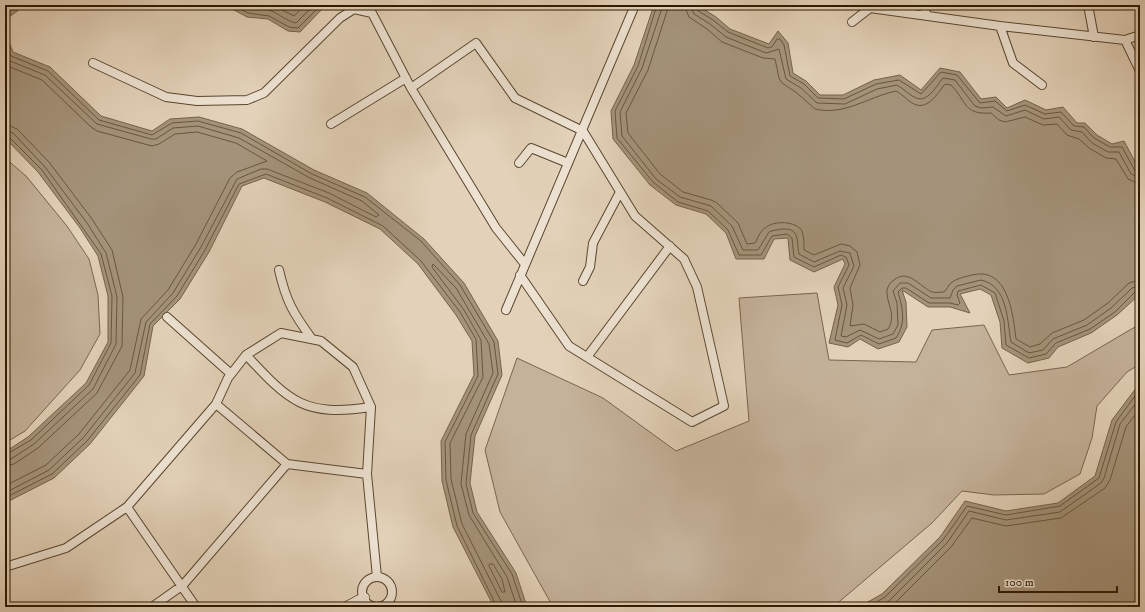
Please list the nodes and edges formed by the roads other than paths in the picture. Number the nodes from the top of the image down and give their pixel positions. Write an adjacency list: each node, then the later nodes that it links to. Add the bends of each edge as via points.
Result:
1 (635, 5): 17 (street)
2 (923, 5): 5 (street)
3 (1088, 5): 9 (street)
4 (869, 6): 5 (street); 6 (street)
5 (927, 16): 7 (street)
6 (852, 22)
7 (1000, 26): 9 (street); 14 (street, via 1013,63)
8 (1140, 35): 10 (street)
9 (1094, 37): 10 (street)
10 (1126, 40): 12 (street)
11 (93, 63): 13 (street, via 166,97 197,101 247,100 264,93 340,18 354,9 372,13)
12 (1140, 71)
13 (406, 78): 15 (street); 16 (street)
14 (1042, 85)
15 (411, 88): 17 (street, via 476,43 515,98); 22 (street, via 496,228)
16 (331, 124)
17 (583, 131): 19 (street); 20 (street)
18 (519, 163): 19 (street, via 532,148)
19 (568, 163): 22 (street)
20 (620, 192): 21 (street, via 635,216); 25 (street, via 593,244 590,267)
21 (670, 246): 30 (street); 30 (street, via 684,259 698,287 724,406 692,422)
22 (524, 263): 24 (street)
23 (279, 270): 28 (street, via 285,296)
24 (520, 275): 26 (street); 30 (street, via 569,346)
25 (583, 281)
26 (506, 310)
27 (168, 317): 31 (street)
28 (312, 339): 29 (street, via 281,333); 33 (street, via 321,341 353,367)
29 (246, 355): 31 (street); 33 (street, via 280,390 310,408 326,411)
30 (587, 357)
31 (231, 374): 32 (street)
32 (216, 404): 34 (street); 36 (street)
33 (371, 407): 35 (street)
34 (287, 464): 35 (street); 39 (street)
35 (367, 474): 38 (street)
36 (127, 507): 37 (street, via 66,548); 39 (street)
37 (5, 567)
38 (377, 577): 40 (street, via 365,583 362,593); 41 (street, via 386,580 392,588)
39 (183, 585): 42 (street); 43 (street)
40 (364, 598): 41 (street, via 370,605); 44 (street)
41 (391, 604)
42 (152, 607)
43 (196, 607)
44 (347, 607)

